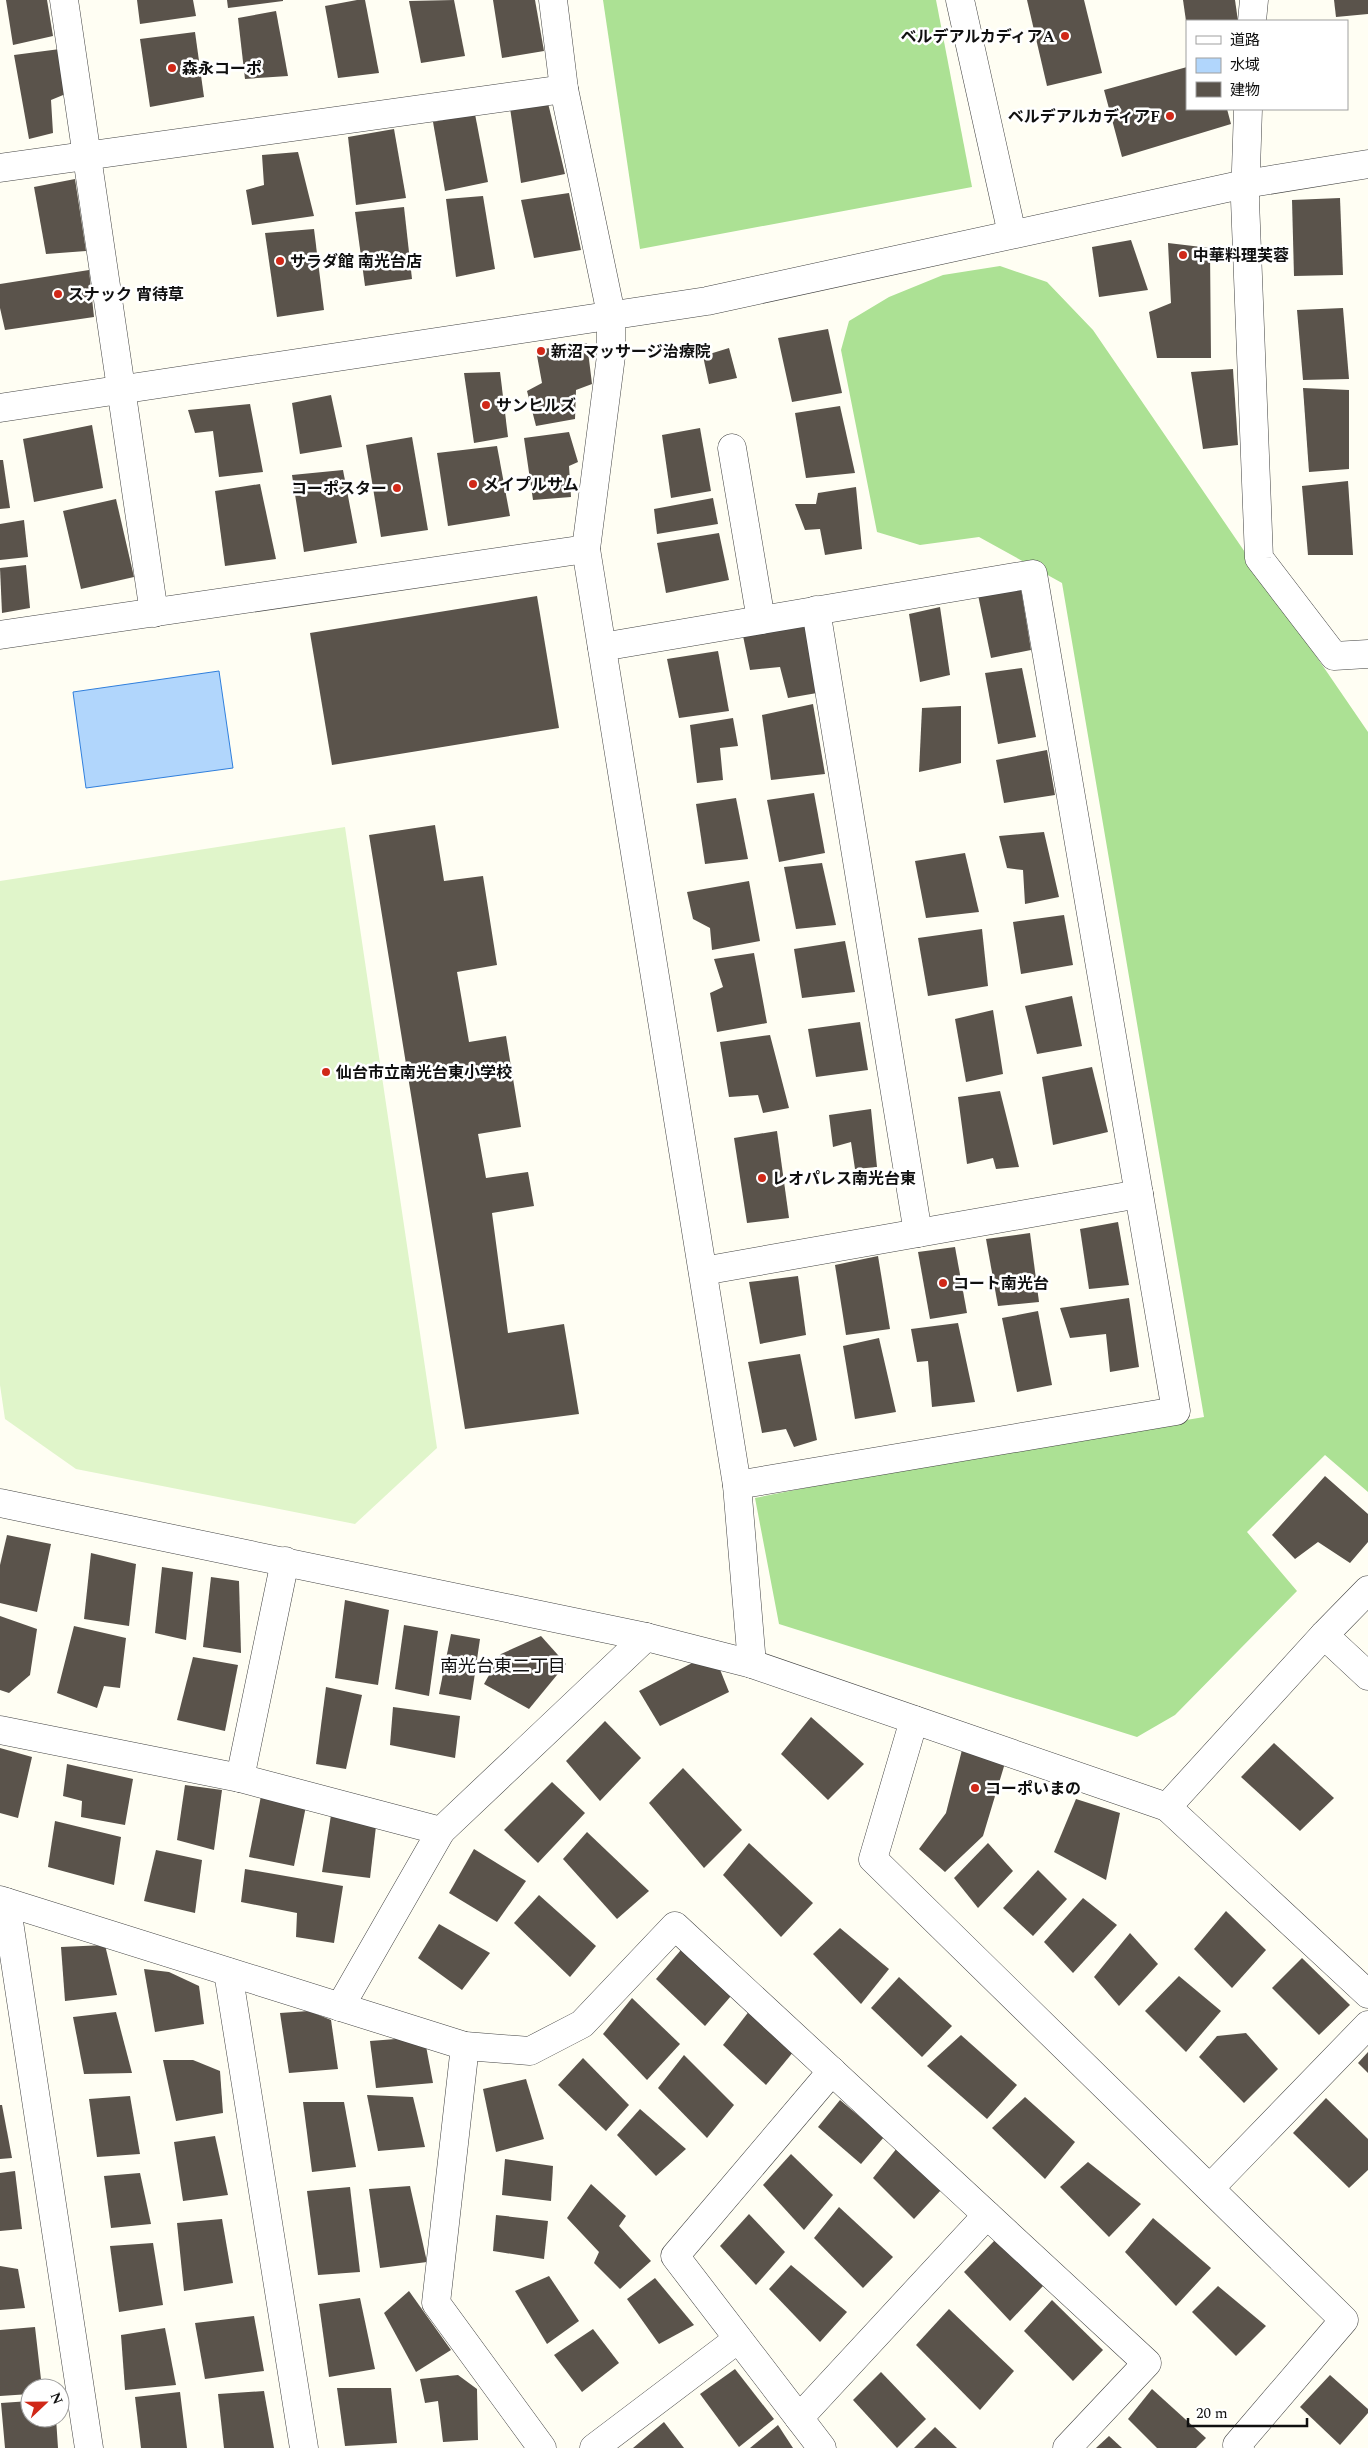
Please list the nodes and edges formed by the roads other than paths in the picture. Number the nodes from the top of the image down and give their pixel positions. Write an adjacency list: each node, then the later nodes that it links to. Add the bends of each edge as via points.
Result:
1 (64, 0): 8 (street)
2 (553, 0): 6 (street)
3 (960, 0): 12 (street)
4 (1254, 0): 5 (street)
5 (1252, 20)
6 (564, 89): 8 (street); 13 (street)
7 (1248, 110): 11 (street)
8 (87, 156): 10 (street); 14 (street)
9 (1368, 164): 11 (street)
10 (0, 168)
11 (1245, 184): 12 (street); 23 (street, via 1258,558 1334,656)
12 (1012, 234): 13 (street, via 707,301)
13 (611, 314): 14 (street); 17 (street, via 611,356)
14 (122, 391): 15 (street); 19 (street)
15 (0, 408)
16 (732, 448): 20 (street)
17 (586, 549): 19 (street); 22 (street)
18 (816, 610): 20 (street); 24 (street, via 1033,574); 25 (street)
19 (154, 613): 21 (street)
20 (761, 620): 22 (street)
21 (0, 635)
22 (602, 647): 26 (street)
23 (1368, 654)
24 (1139, 1194): 25 (street); 27 (street, via 1176,1411)
25 (918, 1233): 26 (street)
26 (703, 1271): 27 (street)
27 (737, 1485): 33 (street)
28 (0, 1503): 29 (street)
29 (285, 1561): 32 (street); 37 (street)
30 (1368, 1590): 31 (street)
31 (1324, 1635): 34 (street); 38 (street)
32 (646, 1637): 33 (street); 39 (street)
33 (752, 1664): 35 (street)
34 (1368, 1676)
35 (914, 1720): 38 (street); 47 (street, via 873,1859)
36 (0, 1730): 37 (street)
37 (240, 1778): 39 (street)
38 (1167, 1806): 42 (street)
39 (441, 1831): 43 (street)
40 (3, 1901): 41 (street); 51 (street)
41 (228, 1972): 43 (street); 52 (street)
42 (1368, 1994)
43 (340, 2007): 45 (street)
44 (1368, 2025): 47 (street)
45 (465, 2046): 46 (street, via 530,2051 582,2024 675,1926); 53 (street, via 436,2302)
46 (832, 2071): 48 (street); 49 (street, via 675,2256)
47 (1210, 2188): 57 (street, via 1344,2320 1237,2445)
48 (986, 2215): 50 (street); 56 (street, via 1147,2363)
49 (738, 2339): 50 (street); 54 (street)
50 (799, 2418): 55 (street)
51 (89, 2448)
52 (304, 2448)
53 (542, 2448)
54 (594, 2448)
55 (822, 2448)
56 (1067, 2448)
57 (1240, 2448)

